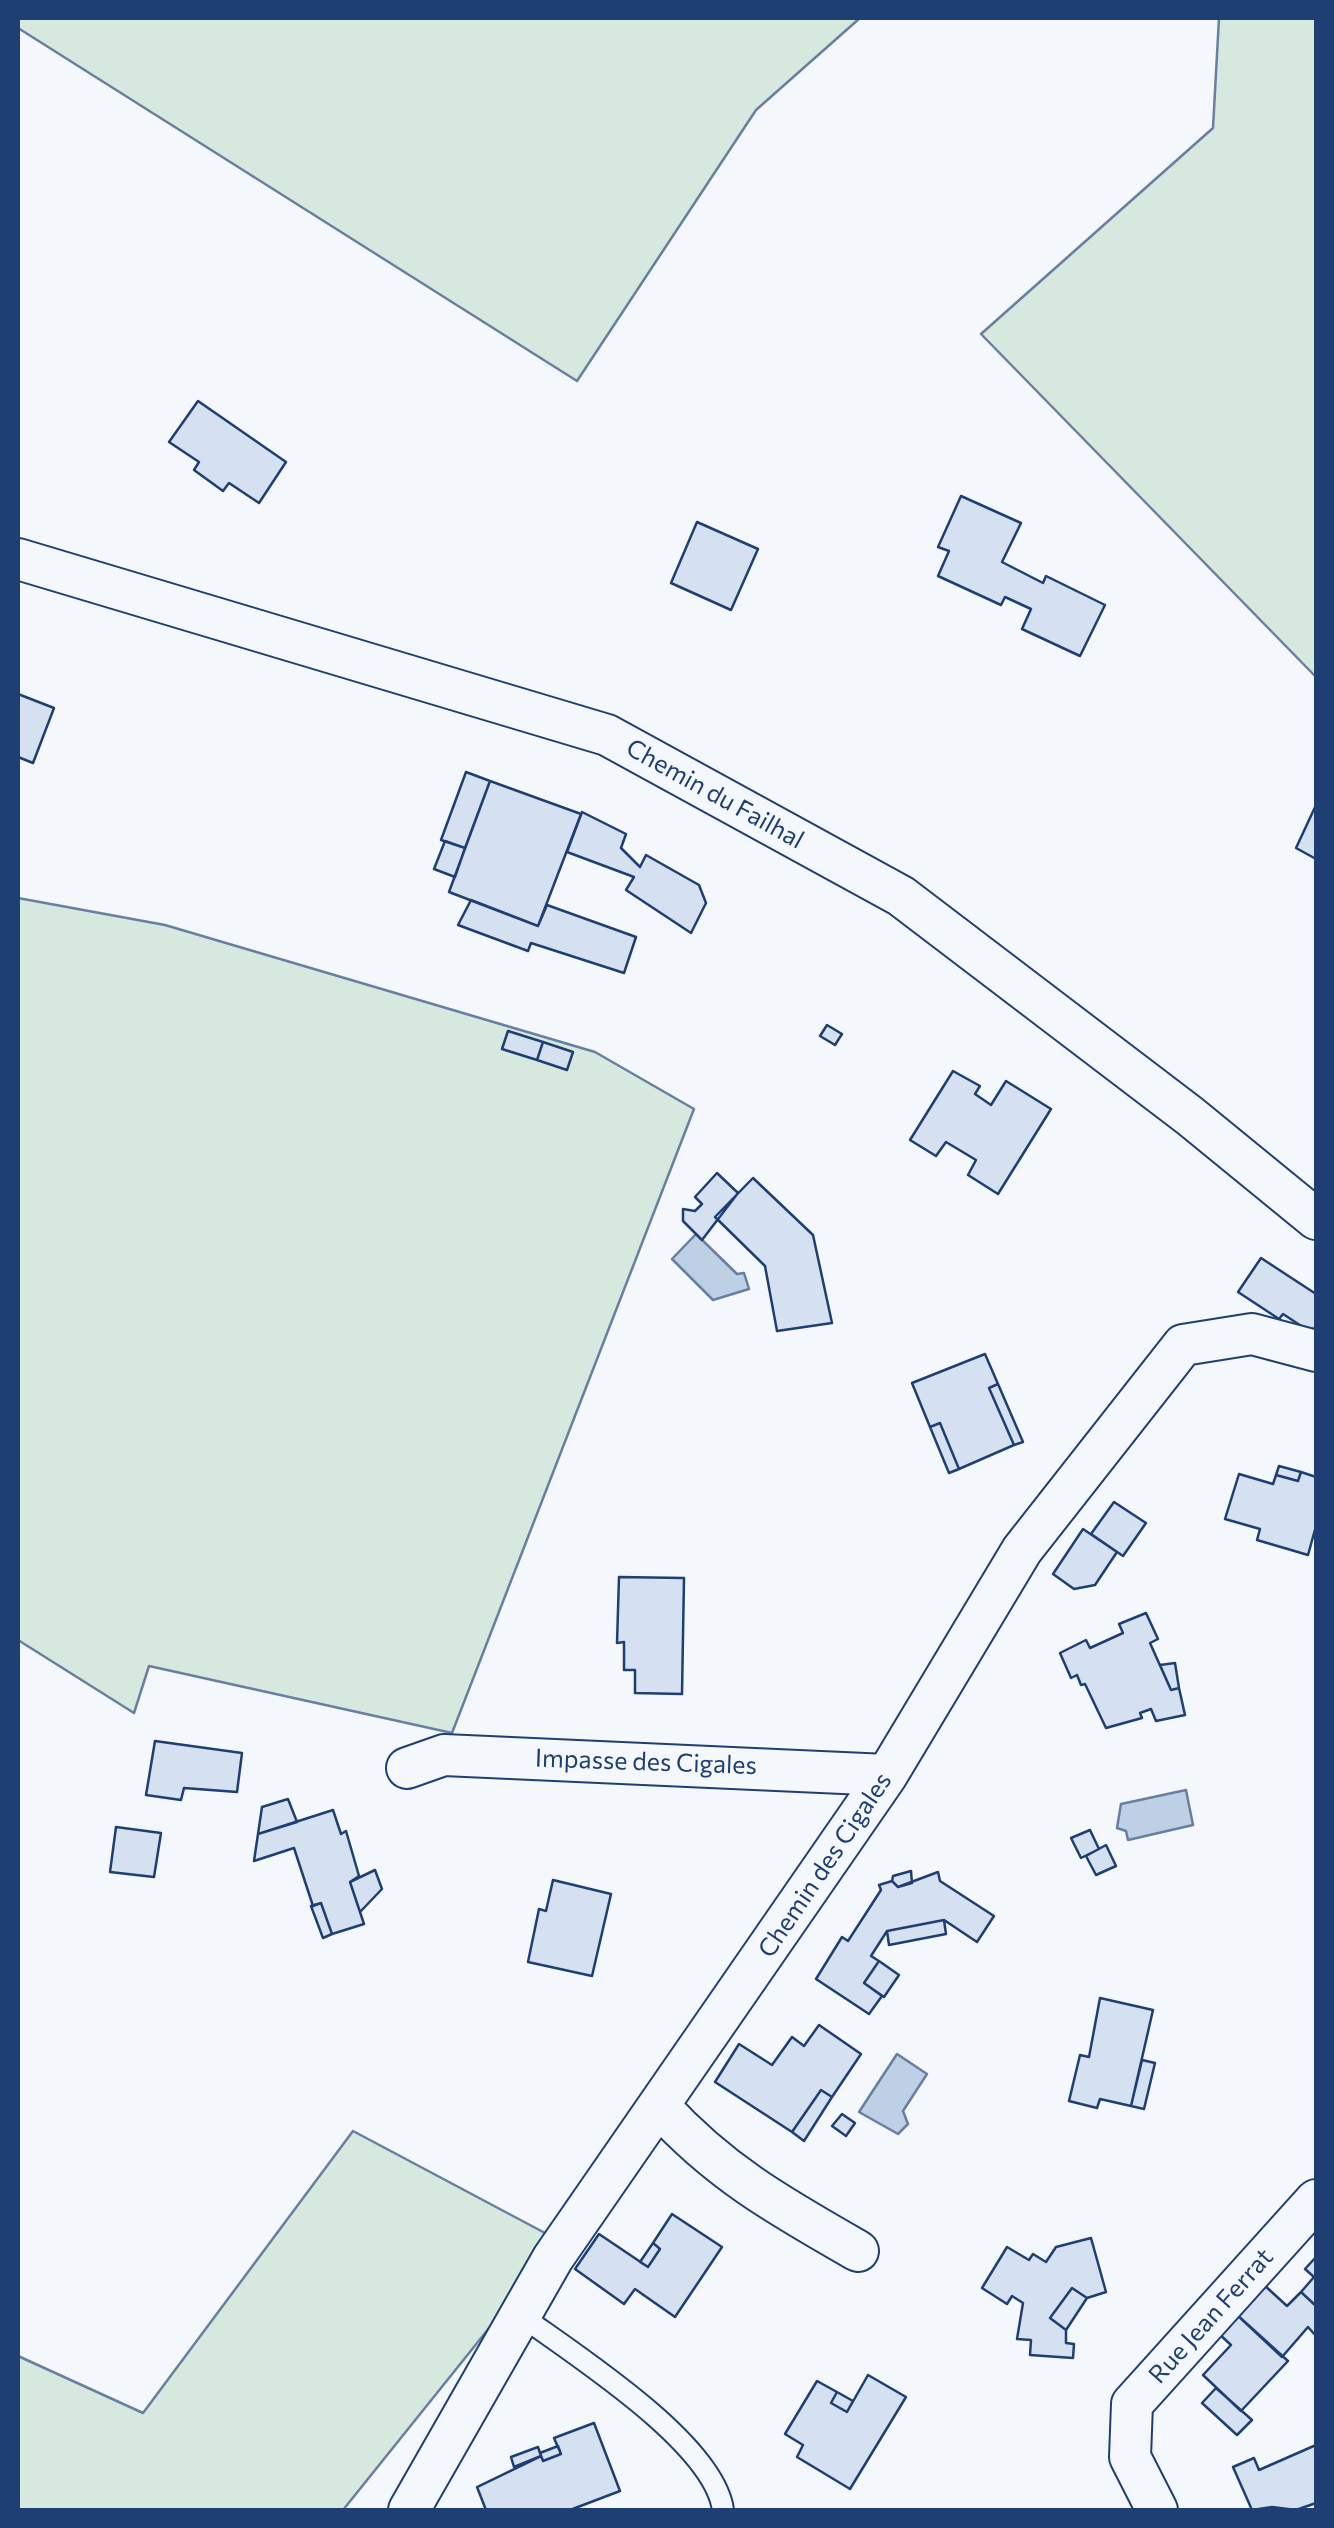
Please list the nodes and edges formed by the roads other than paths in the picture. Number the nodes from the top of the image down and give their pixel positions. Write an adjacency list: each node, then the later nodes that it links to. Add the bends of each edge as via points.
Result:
1 (18, 559): 2 (street, Chemin du Failhal, via 607,734 901,896)
2 (1316, 1219)
3 (1316, 1351): 5 (street, Chemin des Cigales, via 1252,1334 1183,1345 1022,1550)
4 (407, 1768): 5 (street, Impasse des Cigales, via 444,1755)
5 (888, 1775): 6 (street, Chemin des Cigales)
6 (660, 2107): 8 (street, via 700,2152); 9 (street, Chemin des Cigales)
7 (1316, 2200): 10 (street, Rue Jean Ferrat, via 1132,2404 1130,2457)
8 (858, 2251)
9 (520, 2316): 11 (street, Chemin des Cigales); 12 (lane, via 633,2398 700,2459)
10 (1152, 2505)
11 (409, 2510)
12 (723, 2510)

